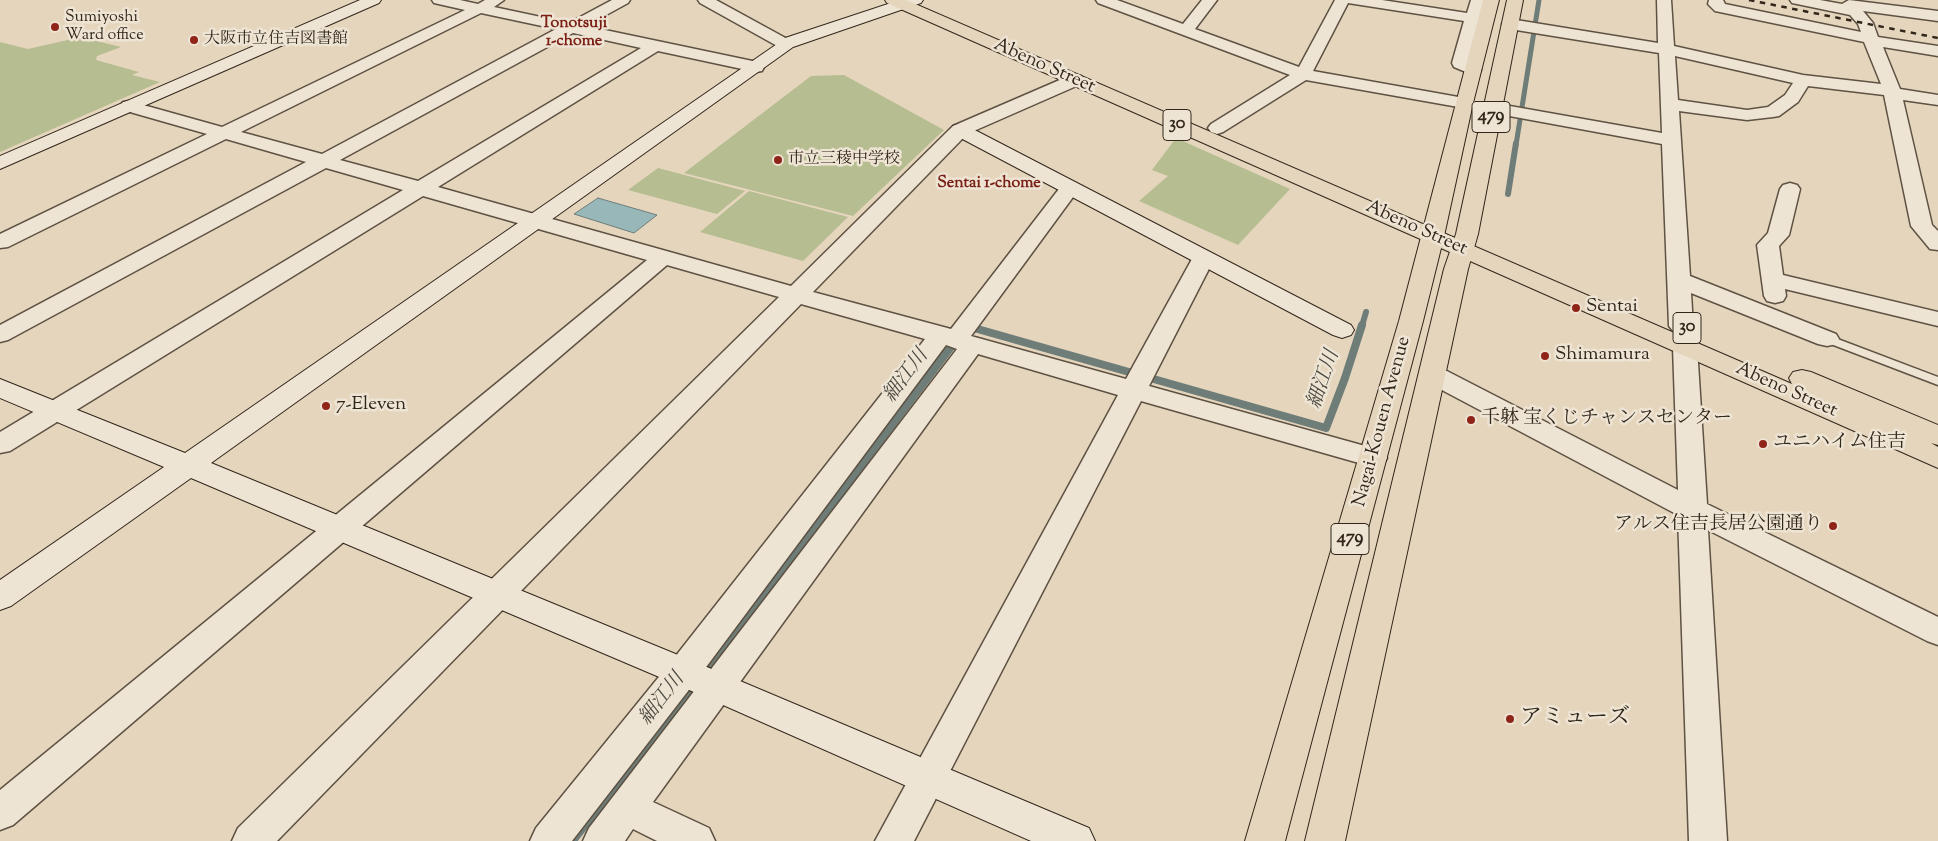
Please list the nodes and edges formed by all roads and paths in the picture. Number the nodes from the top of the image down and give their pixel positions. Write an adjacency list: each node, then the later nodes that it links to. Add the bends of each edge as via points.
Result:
1 (373, 0): 40 (street)
2 (439, 0): 19 (street)
3 (497, 0): 19 (street)
4 (622, 0): 24 (street)
5 (705, 0): 27 (street)
6 (1103, 0): 25 (street)
7 (1210, 0): 25 (street)
8 (1342, 0): 33 (street)
9 (1352, 0): 22 (street)
10 (1478, 0): 22 (street)
11 (1491, 0): 32 (main road, Nagai-Kouen Avenue / 479)
12 (1514, 0): 23 (main road, Nagai-Kouen Avenue / 479)
13 (1664, 0): 29 (street)
14 (1716, 0): 26 (street, via 1720,8)
15 (1796, 0): 18 (street)
16 (1931, 0): 20 (street)
17 (907, 1): 27 (street); 34 (main road, Abeno Street / 30); 42 (main road, Abeno Street / 30)
18 (1849, 6): 21 (street); 26 (street, via 1865,23)
19 (479, 8): 24 (street); 44 (street)
20 (1938, 9)
21 (1938, 16)
22 (1472, 18): 32 (street, via 1460,64)
23 (1518, 26): 29 (street); 41 (main road, Nagai-Kouen Avenue / 479)
24 (570, 28): 28 (street); 46 (street)
25 (1186, 30): 33 (street)
26 (1870, 39): 30 (street); 36 (street)
27 (785, 44): 31 (street)
28 (655, 46): 31 (street); 48 (street)
29 (1666, 48): 35 (street); 39 (street)
30 (1938, 51)
31 (756, 67): 51 (street)
32 (1473, 70): 38 (main road, Nagai-Kouen Avenue / 479)
33 (1303, 74): 38 (street); 42 (street)
34 (1075, 80): 43 (street); 52 (main road, Abeno Street / 30)
35 (1803, 80): 36 (street); 39 (street, via 1792,98 1773,112 1747,115)
36 (1892, 92): 37 (street); 55 (street, via 1922,226)
37 (1938, 100)
38 (1464, 102): 52 (main road, Nagai-Kouen Avenue / 479)
39 (1669, 104): 45 (street)
40 (129, 106): 44 (street); 47 (street)
41 (1502, 109): 45 (street); 54 (main road, Nagai-Kouen Avenue / 479)
42 (1217, 128): 52 (main road, Abeno Street / 30)
43 (960, 130): 49 (street); 60 (street)
44 (224, 133): 46 (street); 53 (street)
45 (1671, 140): 58 (street)
46 (324, 161): 48 (street); 64 (street)
47 (0, 163)
48 (422, 188): 51 (street); 72 (street)
49 (1069, 189): 57 (street); 66 (street)
50 (1790, 189): 59 (street, via 1778,235 1768,245)
51 (537, 220): 56 (street); 77 (street)
52 (1434, 229): 54 (main road, Abeno Street / 30); 75 (main road, Nagai-Kouen Avenue / 479)
53 (0, 242)
54 (1464, 242): 65 (main road, Abeno Street / 30); 68 (main road, Nagai-Kouen Avenue / 479)
55 (1938, 244)
56 (665, 256): 60 (street); 79 (street)
57 (1204, 259): 63 (street); 71 (street)
58 (1678, 280): 61 (street); 65 (street)
59 (1774, 280): 61 (street); 62 (street)
60 (797, 294): 66 (street); 80 (street)
61 (1776, 319): 67 (street)
62 (1938, 319)
63 (1342, 330)
64 (0, 336)
65 (1683, 336): 73 (main road, Abeno Street / 30); 76 (main road, Abeno Street / 30); 78 (street)
66 (957, 339): 71 (street); 83 (street); 84 (street)
67 (1827, 339): 69 (lane)
68 (1432, 374): 78 (street); 95 (main road, Nagai-Kouen Avenue / 479)
69 (1938, 381)
70 (0, 388): 72 (street)
71 (1134, 389): 75 (street); 85 (street)
72 (56, 410): 74 (street); 77 (street)
73 (1938, 436)
74 (0, 444)
75 (1373, 458): 94 (main road, Nagai-Kouen Avenue / 479)
76 (1938, 458)
77 (187, 465): 79 (street); 81 (street)
78 (1691, 509): 82 (street); 96 (street)
79 (341, 528): 80 (street); 87 (street)
80 (497, 594): 83 (street); 88 (street)
81 (0, 597)
82 (1938, 632)
83 (683, 672): 84 (street); 89 (street)
84 (718, 687): 85 (street); 86 (street)
85 (928, 779): 92 (street); 93 (street)
86 (627, 808): 90 (street); 91 (street)
87 (0, 813)
88 (251, 841)
89 (549, 841)
90 (602, 841)
91 (696, 841)
92 (894, 841)
93 (1075, 841)
94 (1265, 841)
95 (1325, 841)
96 (1708, 841)

